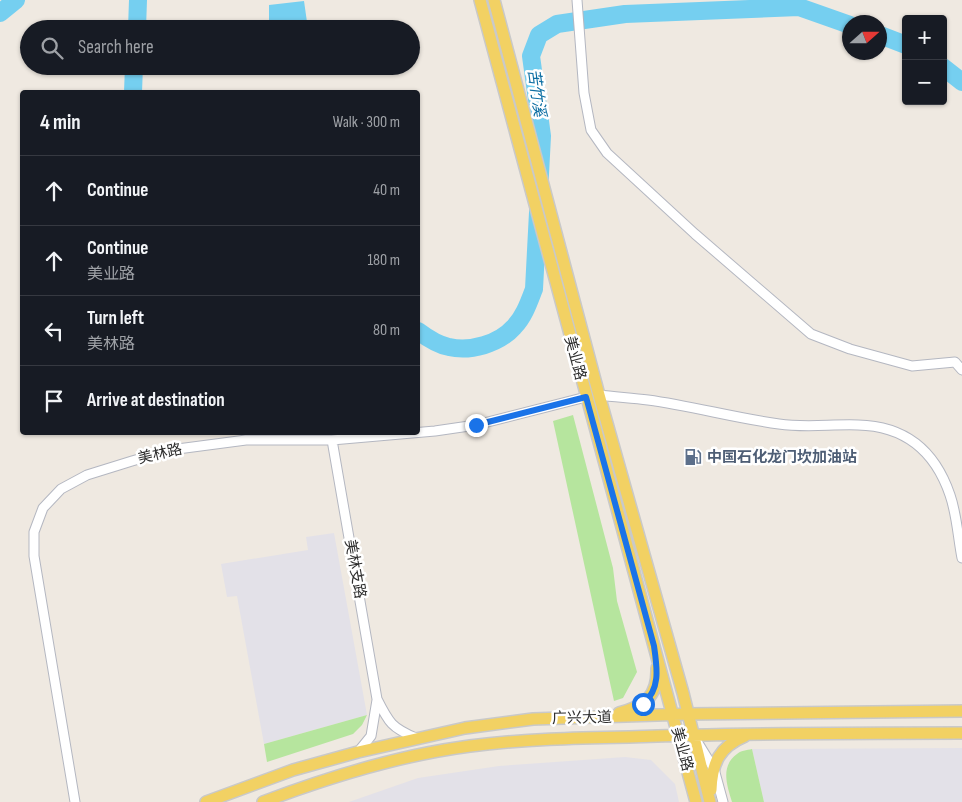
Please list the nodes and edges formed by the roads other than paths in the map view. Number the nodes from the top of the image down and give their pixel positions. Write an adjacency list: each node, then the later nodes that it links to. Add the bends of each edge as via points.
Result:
1 (480, 0): 6 (main road, 美业路)
2 (494, 0): 5 (main road, 美业路)
3 (577, 0): 4 (street, via 580,56 591,130 607,153 811,334 850,349 912,366 955,362)
4 (962, 370)
5 (599, 395): 10 (street, via 649,400 791,426 884,427 905,436 922,449 939,469 951,496); 14 (main road, 美业路)
6 (586, 397): 7 (street, 美林路, via 476,425); 11 (main road, 美业路)
7 (420, 432)
8 (389, 435): 9 (street, 美林路)
9 (332, 440): 12 (street, 美林支路); 26 (street, 美林路, via 246,440 170,450 88,475 61,489 43,508 34,532 34,556)
10 (962, 558)
11 (654, 646): 15 (main road, 美业路); 16 (main road, via 657,671 650,699)
12 (377, 699): 21 (street, via 392,725); 23 (street, via 371,736)
13 (962, 711): 14 (main road, 广兴大道)
14 (688, 714): 15 (main road, 广兴大道); 18 (main road, 美业路)
15 (673, 716): 16 (main road, 广兴大道); 20 (main road, 美业路)
16 (604, 717): 21 (main road, 广兴大道, via 534,719); 22 (main road, via 612,727)
17 (962, 733): 19 (main road, 广兴大道)
18 (693, 734): 19 (main road, 广兴大道); 20 (main road, 广兴大道); 24 (street); 29 (main road, 美业路)
19 (751, 734): 24 (main road, via 726,747)
20 (678, 735): 22 (main road, 广兴大道); 28 (main road, 美业路)
21 (416, 738): 23 (main road, 广兴大道)
22 (600, 738): 27 (main road, 广兴大道, via 498,743 428,753 364,769)
23 (358, 752): 25 (main road, 广兴大道, via 293,770)
24 (714, 769): 29 (main road); 30 (street)
25 (207, 801)
26 (74, 802)
27 (262, 802)
28 (696, 802)
29 (710, 802)
30 (723, 802)

